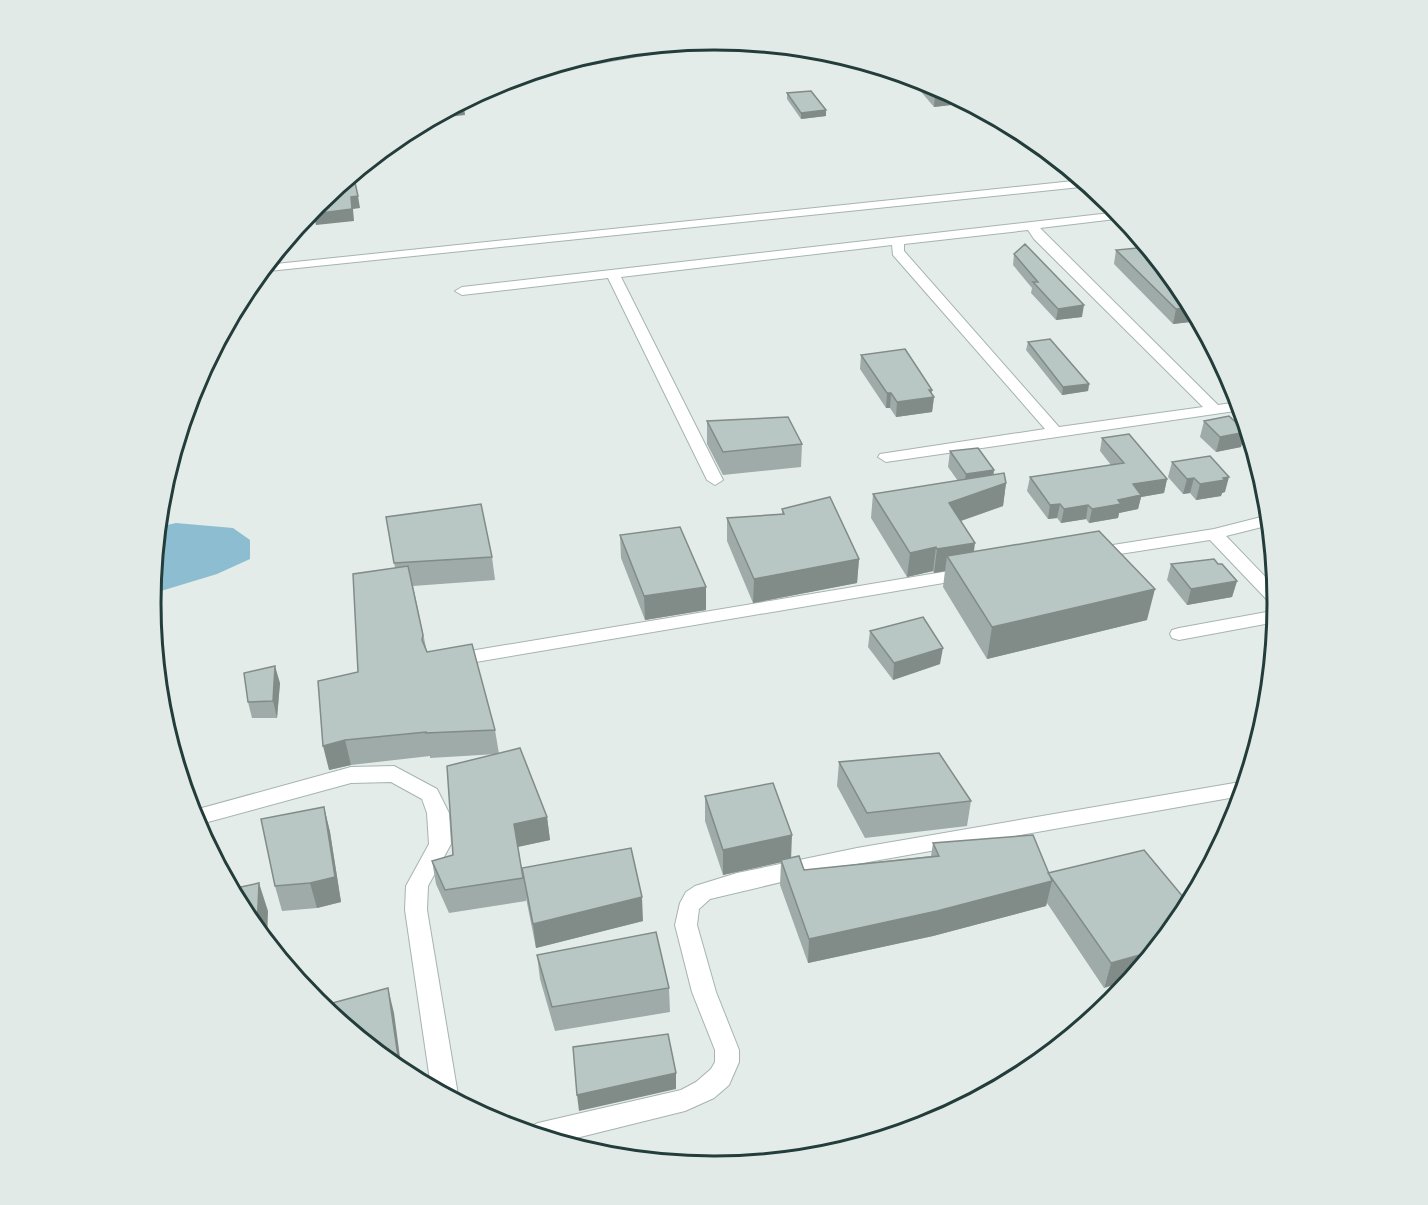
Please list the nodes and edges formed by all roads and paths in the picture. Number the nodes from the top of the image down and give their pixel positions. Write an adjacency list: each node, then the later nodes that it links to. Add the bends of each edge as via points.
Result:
1 (1076, 184): 5 (street)
2 (1110, 216): 3 (street)
3 (1032, 226): 4 (street); 9 (street)
4 (898, 242): 6 (street); 10 (street, via 898,252)
5 (274, 268)
6 (613, 274): 7 (street); 12 (street)
7 (462, 291)
8 (1231, 407): 9 (street)
9 (1215, 410): 10 (street)
10 (1056, 434): 11 (street)
11 (886, 458)
12 (715, 480)
13 (1261, 522): 14 (street)
14 (1214, 534): 15 (street); 17 (street)
15 (1077, 556)
16 (982, 572): 20 (street)
17 (1267, 589)
18 (1267, 618): 19 (street)
19 (1179, 634)
20 (438, 663)
21 (1234, 790): 24 (street, via 857,856 703,892 688,909 686,925 704,992 727,1050 727,1062 720,1077 685,1100)
22 (204, 815): 23 (street, via 351,775 394,774 430,794 438,813 440,844 417,886 416,910)
23 (444, 1085)
24 (553, 1131)

